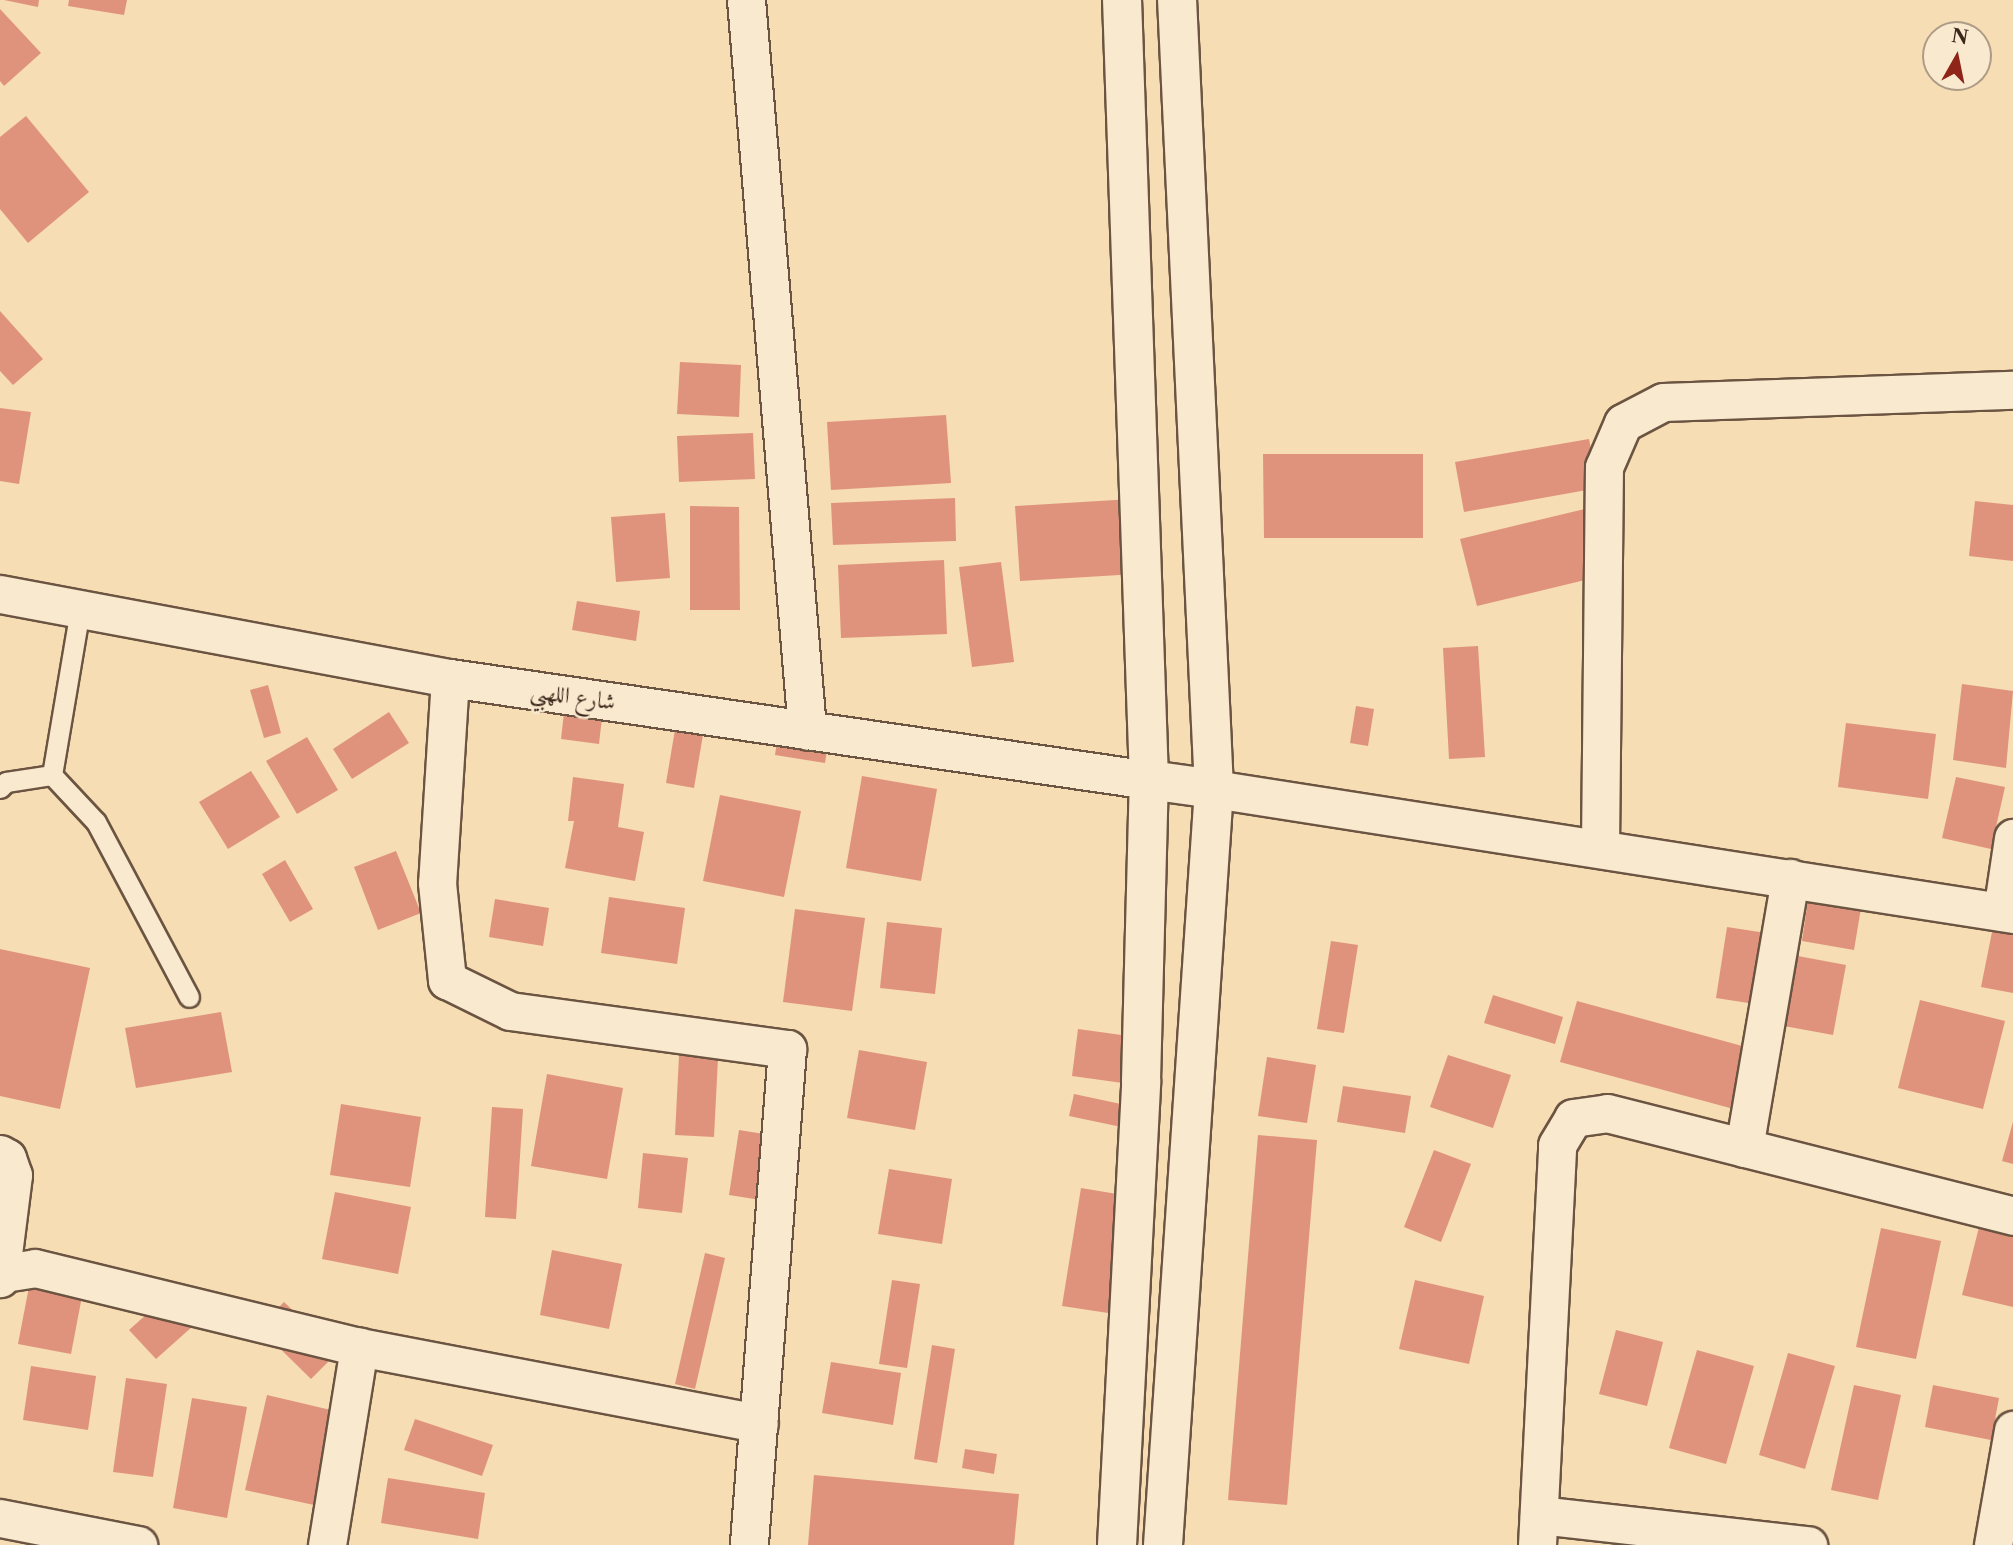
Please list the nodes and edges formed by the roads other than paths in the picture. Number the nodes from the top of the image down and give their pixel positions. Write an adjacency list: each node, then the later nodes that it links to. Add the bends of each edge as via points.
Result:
1 (746, 0): 8 (street)
2 (1122, 0): 10 (street)
3 (1177, 0): 12 (street)
4 (2013, 390): 14 (street, via 1663,402 1623,423 1604,467)
5 (0, 594): 6 (street, شارع اللهبي)
6 (80, 609): 7 (street, شارع اللهبي); 9 (lane)
7 (450, 678): 8 (street, شارع اللهبي); 23 (street, via 437,883 447,980 510,1011 787,1049)
8 (807, 730): 10 (street, شارع اللهبي)
9 (52, 775): 11 (lane); 17 (lane, via 96,822)
10 (1149, 780): 12 (street); 30 (street, via 1141,1081)
11 (2, 784)
12 (1214, 789): 14 (street); 31 (street)
13 (2013, 838): 16 (street)
14 (1600, 847): 15 (street)
15 (1790, 878): 16 (street); 18 (street)
16 (2007, 913)
17 (189, 998)
18 (1744, 1148): 20 (street); 26 (street, via 1607,1113 1573,1118 1557,1145)
19 (0, 1154): 21 (street, via 7,1158 13,1175)
20 (2013, 1216)
21 (2, 1275): 22 (street, via 34,1268)
22 (359, 1347): 23 (street); 28 (street)
23 (759, 1423): 29 (street)
24 (2013, 1430): 33 (street)
25 (0, 1518): 27 (street)
26 (1538, 1530): 32 (street)
27 (138, 1545)
28 (327, 1545)
29 (749, 1545)
30 (1117, 1545)
31 (1163, 1545)
32 (1808, 1545)
33 (1993, 1545)

